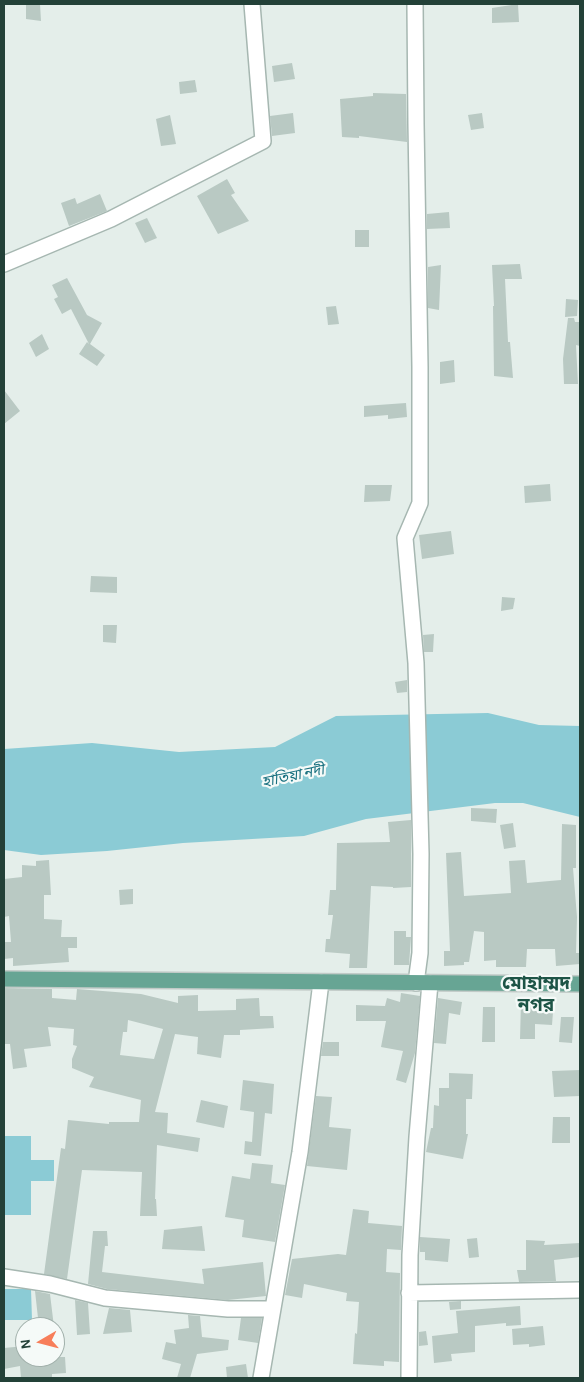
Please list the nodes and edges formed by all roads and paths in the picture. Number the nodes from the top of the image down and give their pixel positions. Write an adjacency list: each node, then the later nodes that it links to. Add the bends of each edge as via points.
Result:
1 (252, 4): 3 (street, via 263,141 111,219)
2 (415, 4): 6 (street, via 420,503 405,538 416,663)
3 (4, 264)
4 (4, 979): 5 (main road)
5 (321, 982): 6 (main road); 11 (street, via 300,1152)
6 (423, 983): 7 (main road); 10 (street)
7 (580, 984)
8 (4, 1277): 11 (street, via 50,1284 105,1298 228,1309)
9 (580, 1290): 10 (street)
10 (409, 1293): 13 (street)
11 (272, 1309): 12 (street)
12 (261, 1378)
13 (409, 1378)

